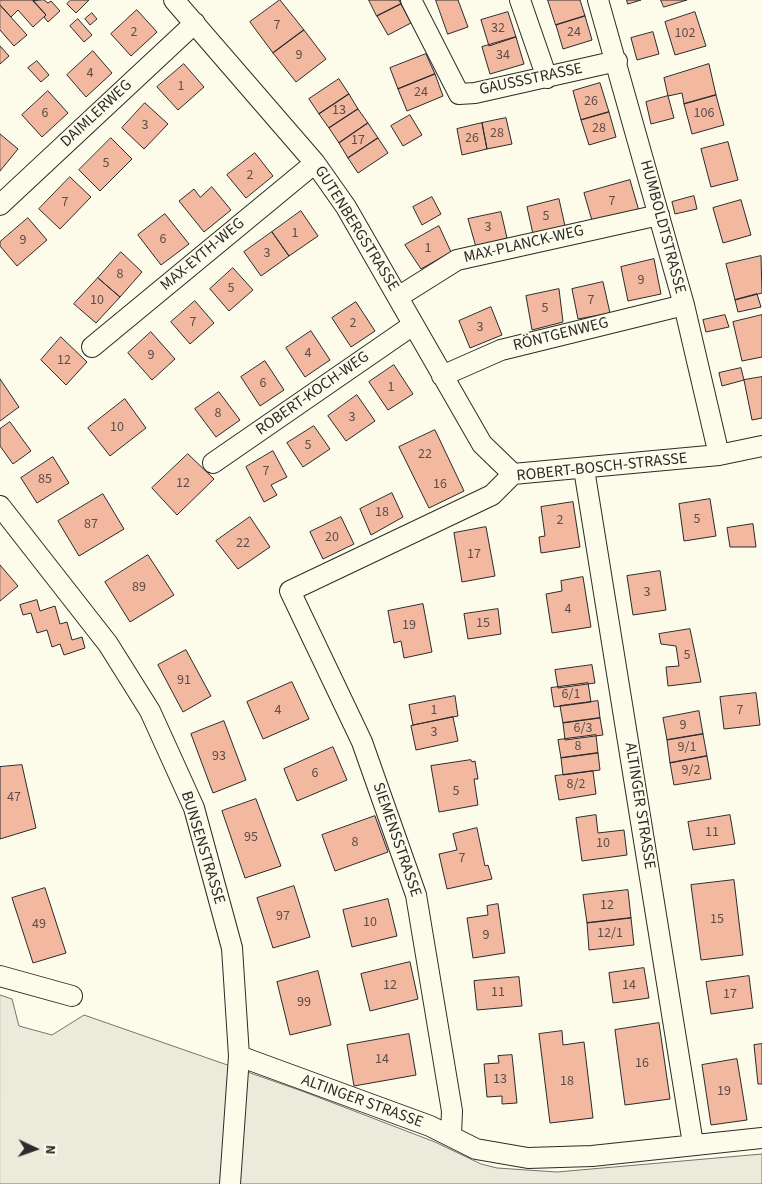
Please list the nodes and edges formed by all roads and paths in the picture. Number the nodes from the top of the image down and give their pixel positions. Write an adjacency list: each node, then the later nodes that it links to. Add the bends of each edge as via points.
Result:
1 (174, 0): 5 (street, GUTENBERGSTRASSE)
2 (411, 0): 7 (street, GAUSSSTRASSE, via 459,94)
3 (520, 0): 7 (street)
4 (598, 0): 6 (street, HUMBOLDTSTRASSE)
5 (195, 23): 8 (street, GUTENBERGSTRASSE); 9 (street, DAIMLERWEG)
6 (617, 61): 7 (street, GAUSSSTRASSE); 10 (street, HUMBOLDTSTRASSE)
7 (547, 78)
8 (315, 163): 11 (street, GUTENBERGSTRASSE, via 346,208); 14 (street, MAX-EYTH-WEG)
9 (0, 205)
10 (659, 215): 11 (street, MAX-PLANCK-WEG, via 457,260); 12 (street, HUMBOLDTSTRASSE)
11 (398, 298): 13 (street, GUTENBERGSTRASSE)
12 (684, 305): 15 (street, RÖNTGENWEG, via 501,350); 17 (street, HUMBOLDTSTRASSE)
13 (413, 326): 15 (street, GUTENBERGSTRASSE); 18 (street, ROBERT-KOCH-WEG)
14 (92, 347)
15 (442, 376): 20 (street, GUTENBERGSTRASSE, via 482,444)
16 (762, 446): 17 (street, ROBERT-BOSCH-STRASSE)
17 (719, 455): 19 (street, ROBERT-BOSCH-STRASSE)
18 (213, 463)
19 (584, 469): 20 (street, ROBERT-BOSCH-STRASSE); 28 (street, ALTINGER STRASSE)
20 (513, 474): 22 (street, ROBERT-BOSCH-STRASSE, via 492,495)
21 (0, 506): 25 (street, BUNSENSTRASSE, via 108,644 150,711 194,808 232,948)
22 (290, 591): 26 (street, SIEMENSSTRASSE, via 362,742 416,895 452,1111)
23 (0, 976): 24 (street)
24 (72, 996)
25 (239, 1056): 26 (street, ALTINGER STRASSE); 29 (street, BUNSENSTRASSE)
26 (451, 1135): 28 (street, ALTINGER STRASSE, via 476,1149 528,1158 592,1156)
27 (762, 1138): 28 (street, ALTINGER STRASSE)
28 (694, 1144)
29 (230, 1184)

